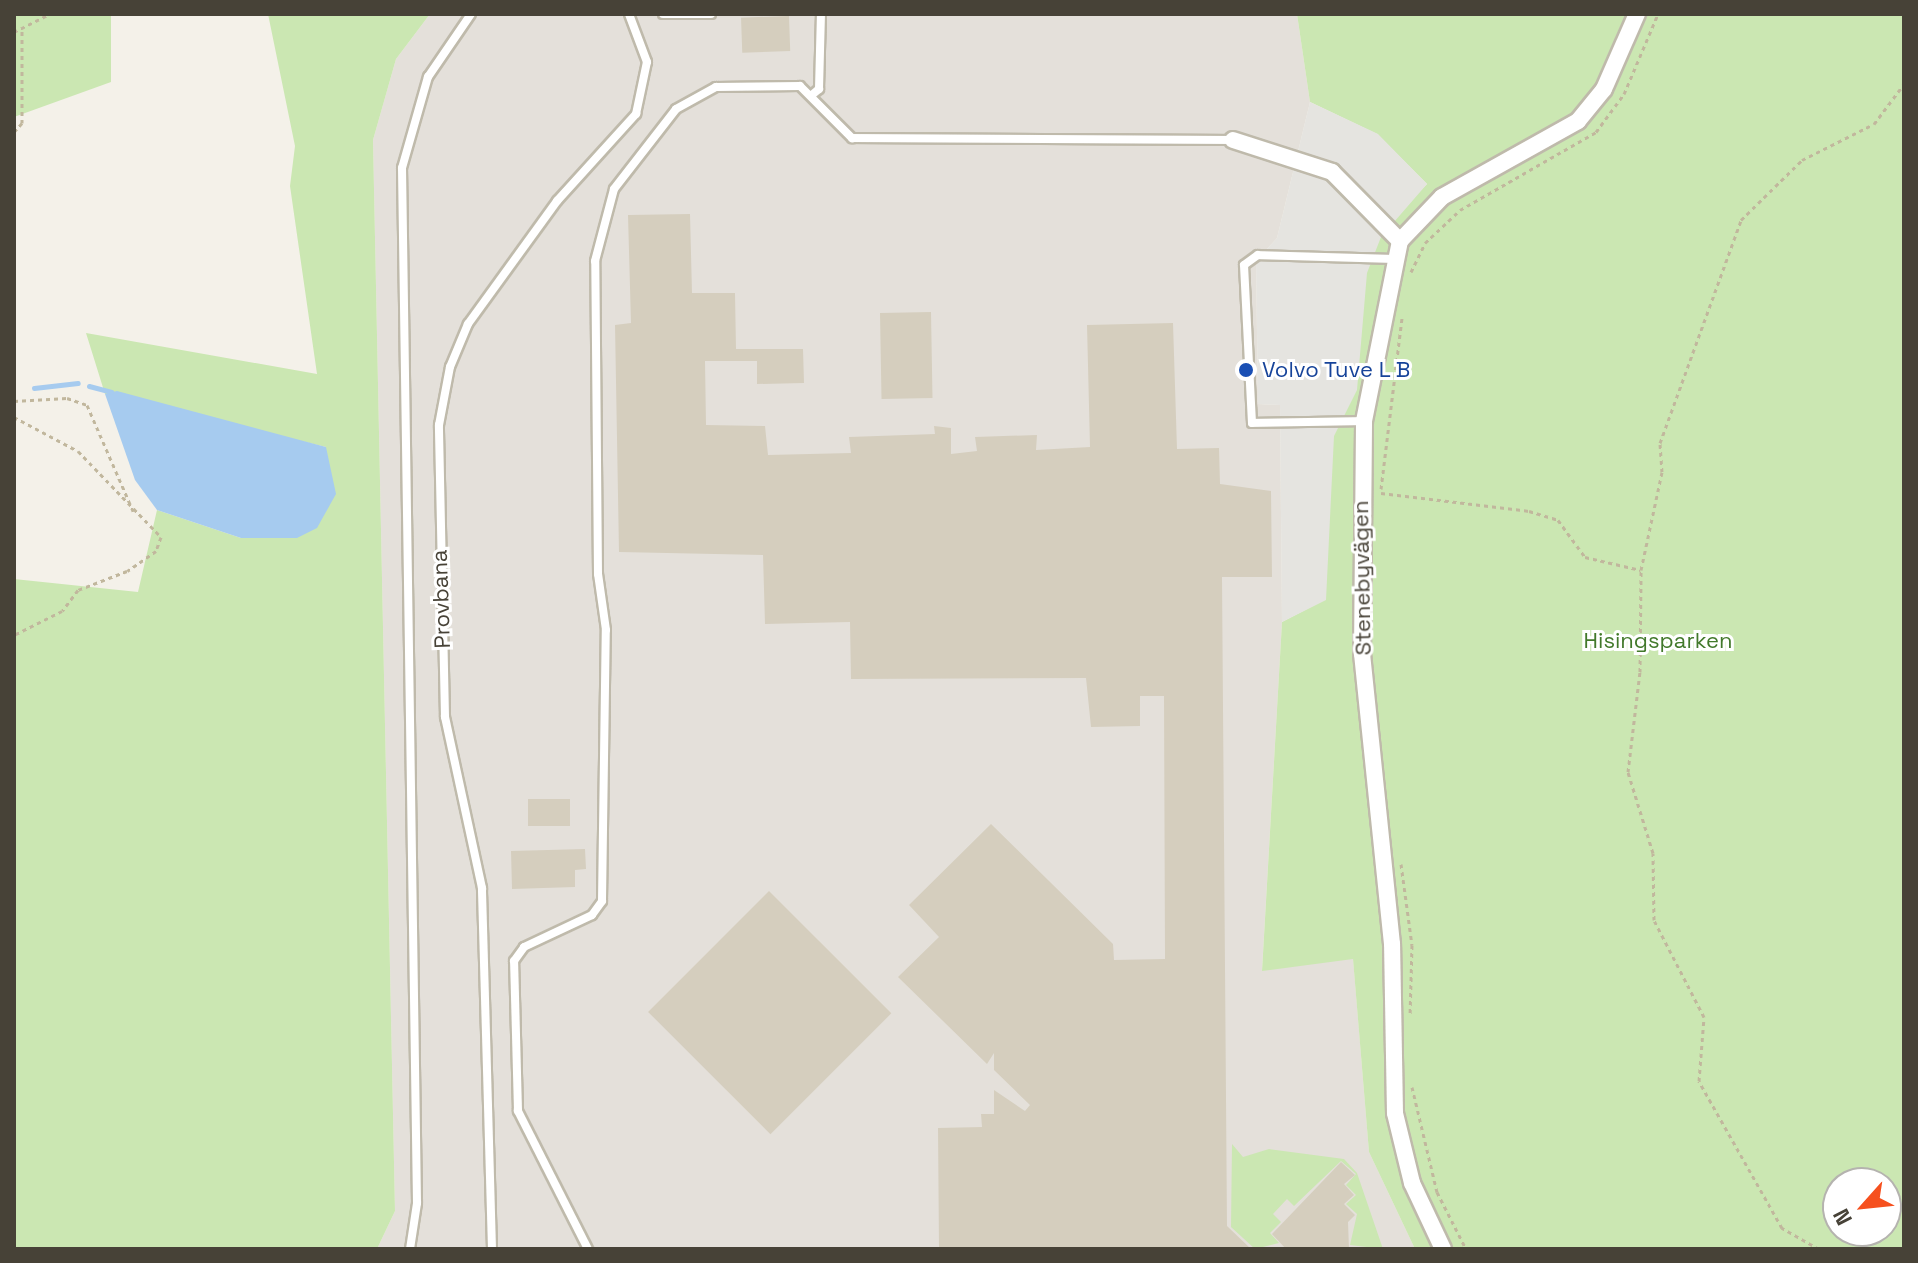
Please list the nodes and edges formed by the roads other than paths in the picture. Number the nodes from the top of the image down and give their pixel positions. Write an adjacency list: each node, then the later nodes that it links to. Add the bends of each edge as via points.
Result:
1 (471, 14): 12 (lane, Provbana, via 428,77 402,168 417,1190)
2 (629, 14): 13 (lane, Provbana, via 647,62 636,114 557,201 468,324 441,411 445,717 481,872)
3 (663, 14): 4 (lane)
4 (711, 14)
5 (821, 14): 7 (lane, via 819,89)
6 (1637, 14): 9 (street, Stenebyvägen, via 1604,89 1578,121 1442,197)
7 (813, 94): 8 (lane, via 831,123 852,138); 14 (lane, via 780,83 693,96 614,189 599,232 598,574 606,630 602,901 592,915 524,947 514,961 518,1111)
8 (1233, 140): 9 (street, via 1332,172)
9 (1400, 241): 10 (street, Stenebyvägen)
10 (1391, 259): 11 (street, Stenebyvägen); 11 (lane, via 1258,255 1244,265 1252,423)
11 (1364, 421): 15 (street, Stenebyvägen, via 1362,654 1392,944 1395,1113 1412,1183)
12 (410, 1249)
13 (492, 1249)
14 (588, 1249)
15 (1443, 1249)

